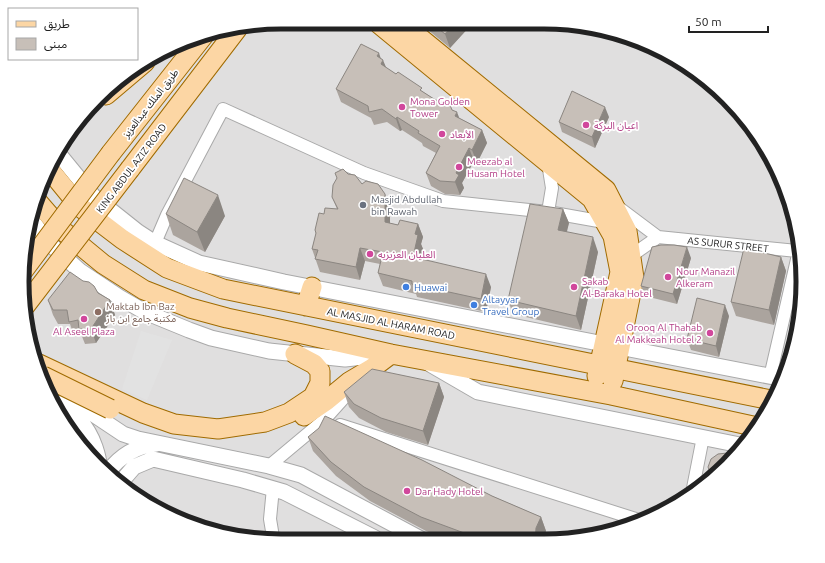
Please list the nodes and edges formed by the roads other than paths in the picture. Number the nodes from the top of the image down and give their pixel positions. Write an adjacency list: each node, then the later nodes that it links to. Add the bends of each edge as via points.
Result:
1 (385, 29): 6 (main road)
2 (408, 29): 8 (main road, via 606,190)
3 (233, 34): 20 (main road, KING ABDUL AZIZ ROAD, bridge)
4 (198, 43): 17 (main road, طريق الملك عبدالعزيز, bridge)
5 (62, 157): 14 (street, via 94,197)
6 (548, 163): 10 (street, via 552,188); 11 (main road, via 592,199)
7 (53, 174): 21 (main road, AL MASJID AL HARAM ROAD, via 80,207 122,240 167,268 223,289)
8 (613, 204): 13 (street); 16 (main road, via 627,231)
9 (41, 205): 24 (main road, via 69,236 103,264 144,290 190,308 227,318)
10 (548, 212): 11 (street); 14 (street, via 444,201 364,173 223,109)
11 (604, 222): 22 (main road, via 613,236 620,272)
12 (35, 226): 23 (street, via 50,244 80,271 145,312 211,338 269,351)
13 (658, 237): 15 (street, AS SURUR STREET); 16 (street)
14 (155, 243): 19 (street, via 199,263)
15 (794, 251)
16 (631, 256): 22 (main road, via 634,278)
17 (30, 261)
18 (795, 271): 30 (street)
19 (312, 287): 21 (main road); 22 (street)
20 (30, 299)
21 (306, 306): 27 (main road, AL MASJID AL HARAM ROAD)
22 (612, 346): 27 (main road); 30 (street)
23 (296, 354): 24 (street, via 345,358); 36 (main road, via 314,364 320,371 320,383 313,397)
24 (391, 354): 25 (main road); 28 (main road)
25 (420, 359): 32 (main road); 38 (street, via 478,392)
26 (43, 366): 36 (main road, via 143,413 174,424 218,429)
27 (608, 367): 32 (main road); 33 (main road, AL MASJID AL HARAM ROAD)
28 (371, 369): 35 (street); 36 (main road, via 299,419)
29 (46, 372): 39 (street, via 90,412 123,434)
30 (777, 378)
31 (48, 379): 36 (main road, bridge, via 161,432 190,438 228,441)
32 (602, 393): 37 (main road)
33 (767, 399)
34 (60, 402): 41 (street, via 79,418 90,434)
35 (324, 420): 42 (street); 47 (street)
36 (267, 427)
37 (749, 428)
38 (703, 437): 40 (street); 45 (street)
39 (161, 443): 42 (street); 43 (street, via 127,453)
40 (736, 444)
41 (97, 453)
42 (269, 466): 50 (street, via 301,475)
43 (111, 468)
44 (124, 479): 46 (street, via 134,467 153,459)
45 (694, 484)
46 (273, 488): 48 (street); 49 (street)
47 (631, 519)
48 (272, 533)
49 (367, 534)
50 (412, 534)

